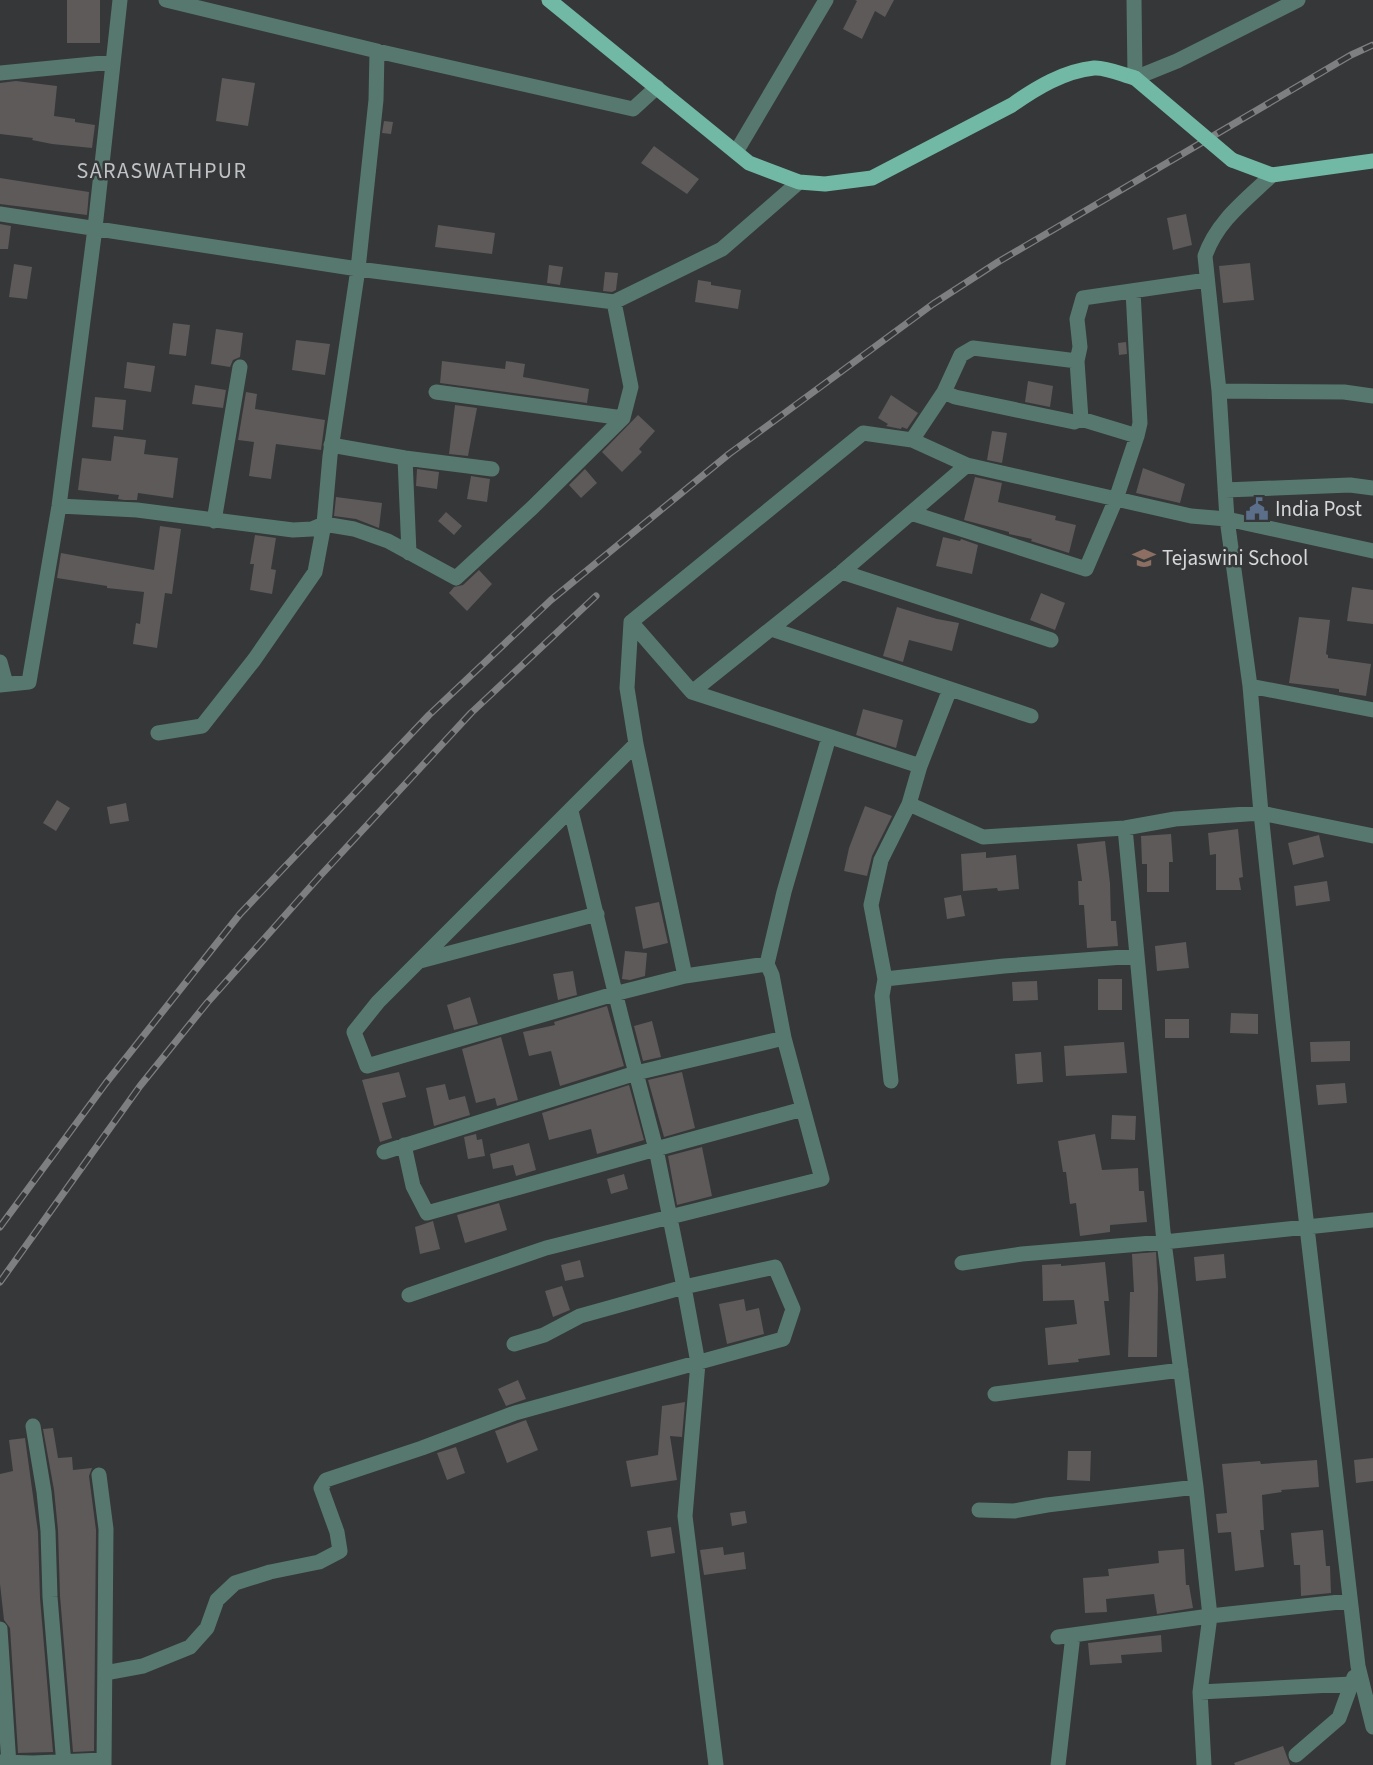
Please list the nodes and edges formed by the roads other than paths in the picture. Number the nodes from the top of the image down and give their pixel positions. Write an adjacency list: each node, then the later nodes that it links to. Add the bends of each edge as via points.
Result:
1 (120, 0): 8 (street)
2 (166, 0): 7 (street)
3 (549, 0): 11 (main road)
4 (826, 0): 12 (street)
5 (1134, 0): 10 (street)
6 (1298, 0): 10 (street)
7 (377, 51): 11 (street, via 633,109); 18 (street, via 376,100)
8 (113, 62): 9 (street); 17 (street)
9 (0, 73)
10 (1135, 78): 14 (main road, bridge, via 1232,160); 15 (main road, via 1095,68 1057,78 872,178 825,184)
11 (657, 87): 12 (main road)
12 (736, 152): 15 (main road, via 749,163)
13 (1373, 161): 14 (main road)
14 (1272, 175): 19 (street, via 1224,219 1209,243 1205,256)
15 (799, 182): 21 (street, via 722,249)
16 (0, 214): 17 (street)
17 (95, 228): 18 (street); 39 (street)
18 (358, 269): 21 (street); 32 (street)
19 (1207, 280): 20 (street); 24 (street)
20 (1132, 291): 22 (street, via 1083,298 1077,319); 30 (street, via 1140,423)
21 (614, 302): 28 (street, via 632,387)
22 (1077, 361): 26 (street, via 973,348 961,355); 29 (street)
23 (240, 367): 42 (street)
24 (1219, 391): 27 (street, via 1344,392); 37 (street)
25 (436, 392): 28 (street)
26 (944, 392): 29 (street, via 1074,422); 31 (street)
27 (1373, 396)
28 (623, 418): 45 (street, via 456,578)
29 (1081, 419): 30 (street)
30 (1137, 436): 38 (street)
31 (912, 440): 34 (street); 47 (street, via 863,433)
32 (332, 445): 33 (street); 43 (street)
33 (405, 458): 35 (street); 45 (street)
34 (967, 465): 38 (street); 40 (street)
35 (492, 469)
36 (1373, 488): 37 (street, via 1350,485)
37 (1225, 490): 41 (street)
38 (1116, 499): 40 (street, via 1086,570); 41 (street, via 1191,516)
39 (58, 506): 42 (street, via 137,510); 51 (street, via 29,682)
40 (911, 513): 46 (street)
41 (1227, 519): 44 (street); 52 (street)
42 (214, 521): 43 (street, via 293,530)
43 (324, 524): 45 (street, via 372,534); 57 (street, via 315,572 202,726)
44 (1373, 551)
45 (409, 553)
46 (842, 572): 48 (street); 49 (street)
47 (631, 622): 54 (street); 59 (street, via 627,688)
48 (771, 629): 53 (street); 54 (street)
49 (1051, 640)
50 (0, 662): 51 (street)
51 (3, 685)
52 (1250, 686): 55 (street); 63 (street)
53 (950, 689): 56 (street); 60 (street)
54 (692, 692): 58 (street)
55 (1373, 710)
56 (1031, 716)
57 (159, 733)
58 (829, 736): 60 (street); 69 (street)
59 (636, 744): 62 (street); 70 (street)
60 (920, 766): 61 (street)
61 (909, 804): 64 (street, via 983,837); 71 (street, via 880,860 871,905)
62 (571, 811): 66 (street); 68 (street)
63 (1261, 813): 64 (street, via 1175,819); 65 (street); 82 (street)
64 (1125, 828): 67 (street)
65 (1373, 836)
66 (597, 914): 68 (street); 72 (street)
67 (1137, 956): 71 (street); 83 (street)
68 (419, 961): 72 (street, via 354,1032 367,1066)
69 (767, 964): 70 (street); 73 (street)
70 (685, 976): 72 (street)
71 (885, 980): 75 (street, via 882,996)
72 (614, 994): 74 (street)
73 (784, 1038): 74 (street); 76 (street)
74 (636, 1073): 77 (street); 78 (street)
75 (891, 1081)
76 (803, 1109): 78 (street); 80 (street, via 822,1179)
77 (404, 1145): 78 (street, via 413,1186 427,1213); 79 (street)
78 (656, 1149): 80 (street)
79 (384, 1152)
80 (670, 1218): 85 (street); 86 (street, via 546,1248)
81 (1373, 1220): 82 (street)
82 (1306, 1228): 83 (street); 95 (street)
83 (1164, 1242): 84 (street); 89 (street)
84 (962, 1263)
85 (684, 1287): 87 (street, via 580,1316 544,1335); 88 (street); 88 (street, via 775,1267 793,1309 783,1339)
86 (409, 1295)
87 (514, 1344)
88 (698, 1363): 99 (street, via 515,1413 326,1480 321,1488 337,1532 339,1551 319,1562 235,1583 217,1600 207,1628 190,1647 143,1666); 107 (street, via 685,1516)
89 (1181, 1370): 90 (street); 93 (street)
90 (995, 1394)
91 (33, 1426): 105 (street, via 48,1531)
92 (99, 1475): 99 (street, via 106,1529)
93 (1196, 1487): 94 (street, via 1014,1511); 96 (street)
94 (979, 1510)
95 (1349, 1601): 96 (street); 98 (street)
96 (1210, 1616): 101 (street); 108 (street, via 1065,1636)
97 (0, 1629): 104 (street)
98 (1358, 1666): 100 (street); 102 (street)
99 (105, 1673): 106 (street)
100 (1351, 1684): 101 (street); 103 (street, via 1339,1719)
101 (1200, 1692): 109 (street)
102 (1373, 1727)
103 (1296, 1755)
104 (6, 1763): 105 (street)
105 (64, 1763): 106 (street)
106 (104, 1763)
107 (716, 1765)
108 (1058, 1765)
109 (1204, 1765)

